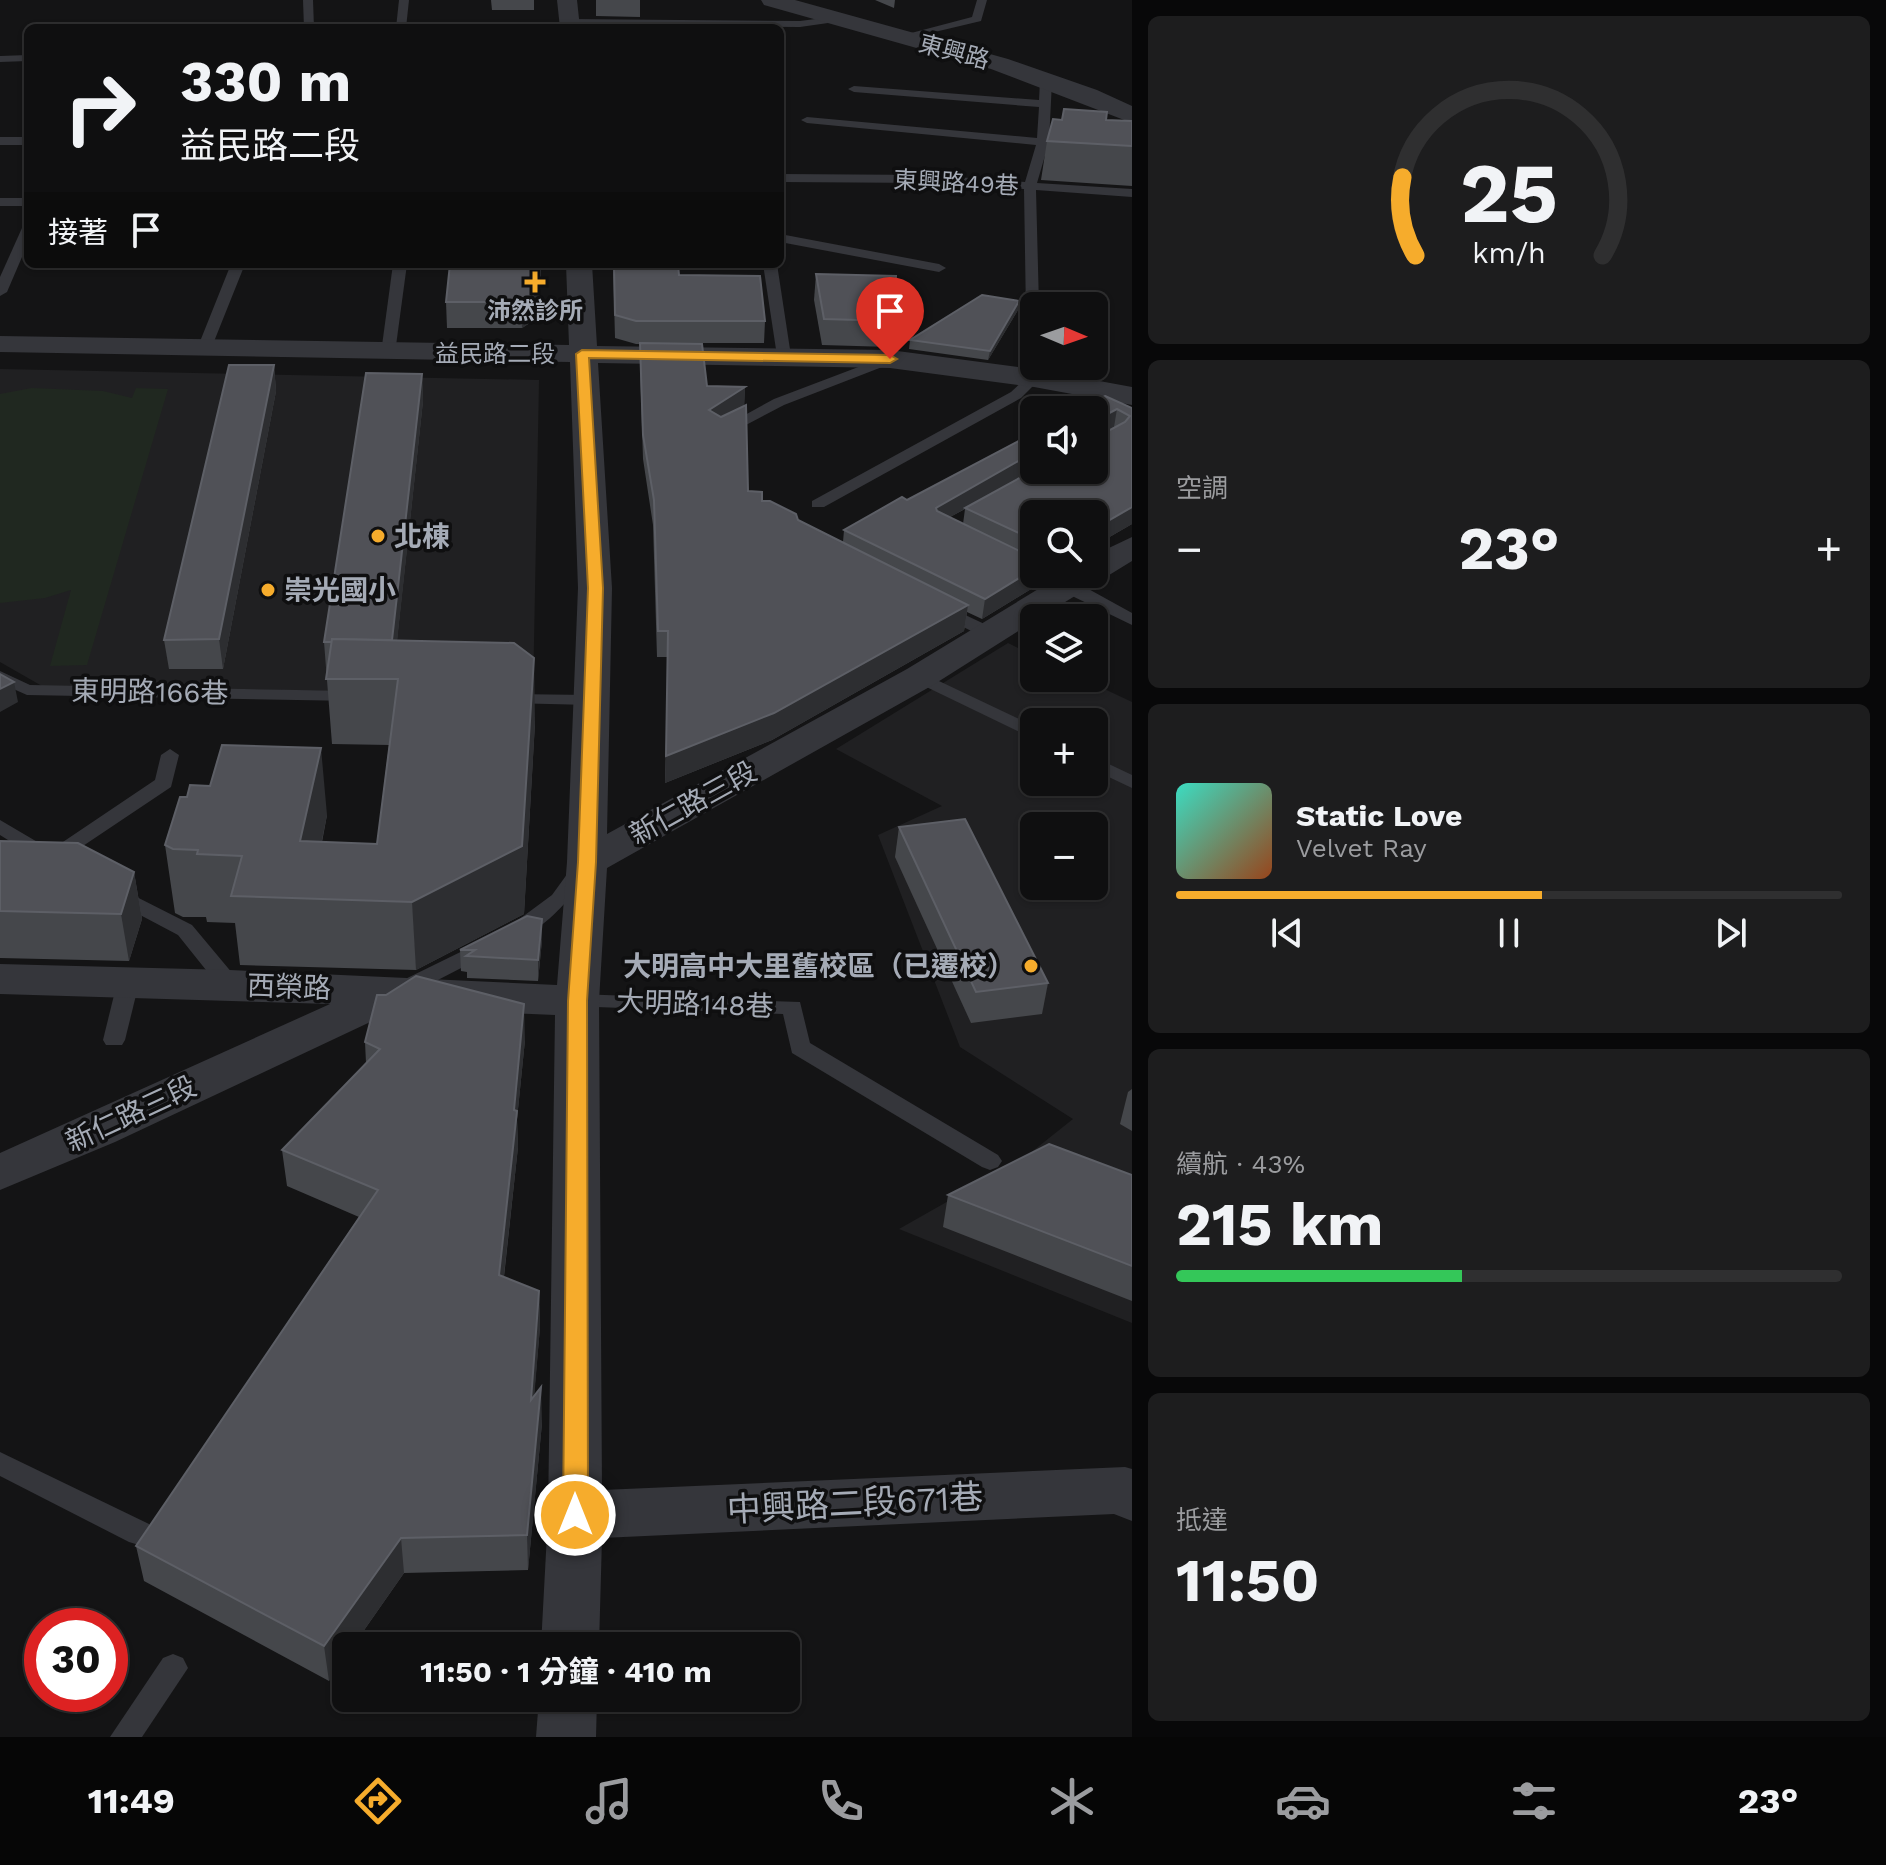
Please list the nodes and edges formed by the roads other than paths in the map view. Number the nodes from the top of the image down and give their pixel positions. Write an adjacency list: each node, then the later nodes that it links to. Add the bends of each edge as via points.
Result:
1 (308, 0): 7 (lane)
2 (404, 0): 8 (lane)
3 (567, 0): 9 (street)
4 (772, 0): 6 (street, 東興路)
5 (982, 0): 11 (lane, via 977,19)
6 (831, 20): 10 (lane); 11 (street, 東興路)
7 (309, 24)
8 (401, 24)
9 (570, 24)
10 (784, 24)
11 (901, 37): 15 (street, 東興路, via 978,57)
12 (24, 58): 13 (lane)
13 (0, 59)
14 (854, 89): 15 (lane)
15 (1046, 92): 16 (street, 東興路); 20 (lane)
16 (1132, 115)
17 (807, 120): 20 (lane)
18 (0, 141): 19 (lane)
19 (24, 141)
20 (1043, 142): 22 (lane)
21 (784, 178): 22 (lane, 東興路49巷, via 929,179)
22 (1030, 187): 23 (lane, 東興路49巷); 34 (lane)
23 (1132, 193)
24 (0, 202): 25 (lane)
25 (24, 202)
26 (24, 237): 33 (lane)
27 (784, 239): 32 (lane)
28 (236, 268): 36 (lane)
29 (399, 268): 37 (lane)
30 (579, 268): 38 (street)
31 (771, 268): 39 (lane)
32 (939, 268)
33 (0, 292)
34 (1032, 292)
35 (0, 344): 36 (street, 益民路二段)
36 (204, 349): 37 (street, 益民路二段)
37 (388, 353): 38 (street, 益民路二段)
38 (582, 354): 39 (street, 益民路二段); 58 (street, via 595,588)
39 (784, 356): 40 (street, 益民路二段)
40 (890, 359): 41 (street, 益民路二段); 45 (lane, via 779,402)
41 (1020, 376)
42 (1032, 380): 46 (lane, via 1016,395)
43 (1045, 380): 44 (street, 益民路二段)
44 (1132, 396)
45 (719, 433)
46 (818, 504)
47 (1132, 547): 48 (street, 新仁路三段)
48 (1108, 559)
49 (1055, 588): 53 (street, 新仁路三段)
50 (1088, 588): 52 (lane)
51 (923, 600): 53 (lane)
52 (1132, 620)
53 (989, 633): 55 (street, 新仁路三段)
54 (0, 676): 56 (lane, 東明路166巷, via 27,690)
55 (920, 677): 59 (lane); 65 (street, 新仁路三段)
56 (367, 696)
57 (494, 699): 58 (lane)
58 (590, 700): 65 (street)
59 (1020, 726)
60 (170, 755): 64 (lane, via 164,783)
61 (1108, 770): 62 (lane)
62 (1132, 782)
63 (0, 826): 64 (lane)
64 (52, 859): 66 (lane)
65 (587, 862): 71 (lane, 新仁路三段, via 559,900 526,926); 72 (street)
66 (78, 873)
67 (105, 887): 70 (lane, via 185,930)
68 (0, 979): 69 (street, 西榮路)
69 (128, 983): 70 (street, 西榮路); 73 (lane)
70 (230, 985): 71 (street, 西榮路)
71 (399, 991): 72 (street, 西榮路); 75 (street, 新仁路三段)
72 (577, 1001): 74 (lane, 大明路148巷, via 792,1007 800,1047); 78 (street)
73 (114, 1040)
74 (990, 1161)
75 (0, 1172)
76 (0, 1463): 79 (lane)
77 (1132, 1497): 78 (street, 中興路二段671巷, via 1125,1490)
78 (575, 1515): 80 (street)
79 (139, 1533)
80 (571, 1632)
81 (173, 1668): 83 (lane)
82 (567, 1712): 84 (street)
83 (125, 1737)
84 (566, 1737)

